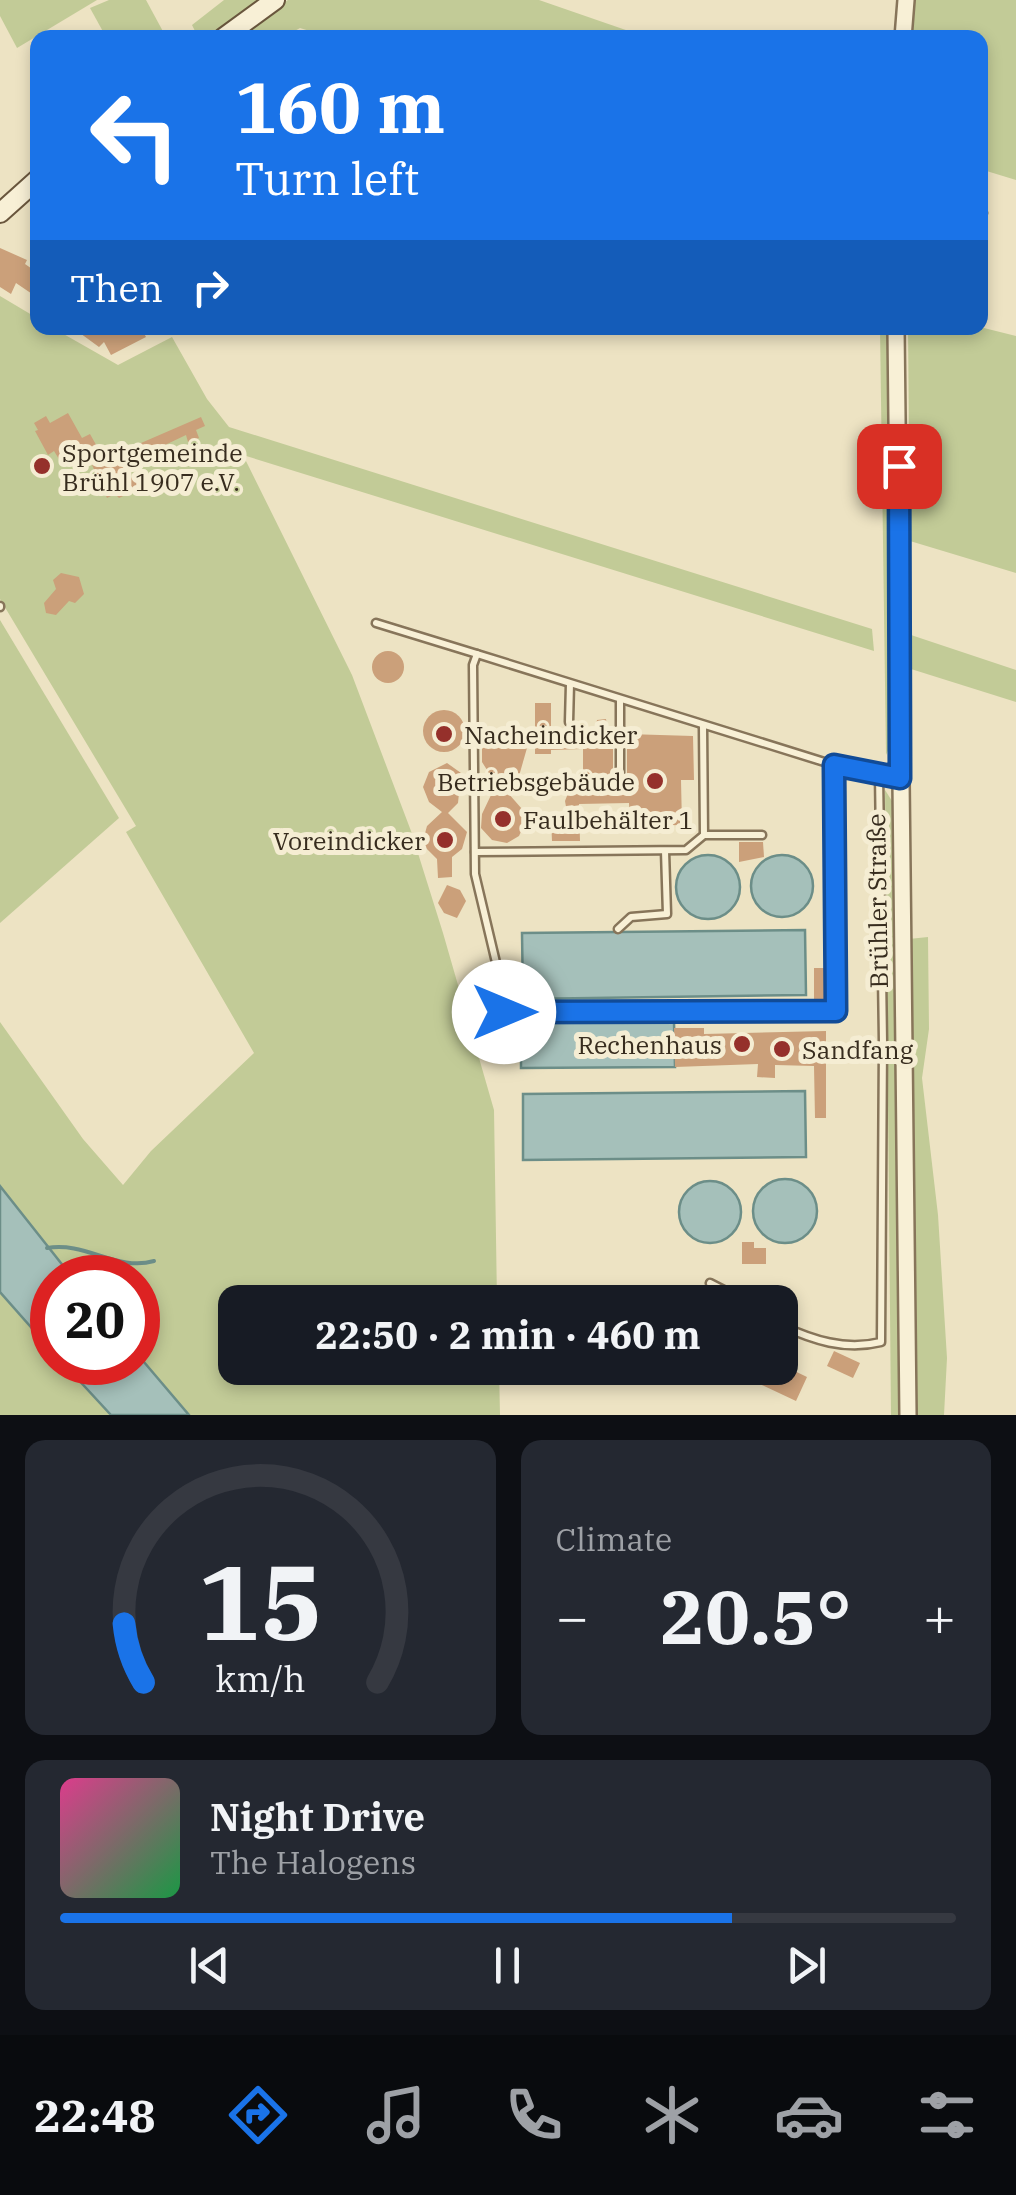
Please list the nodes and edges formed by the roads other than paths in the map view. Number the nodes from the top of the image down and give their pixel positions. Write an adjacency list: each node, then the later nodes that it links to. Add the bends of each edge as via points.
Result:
1 (275, 0): 3 (main road)
2 (906, 0): 4 (street)
3 (234, 30)
4 (904, 30)
5 (30, 186): 6 (main road)
6 (0, 213)
7 (896, 335): 17 (street, Brühler Straße)
8 (376, 623): 9 (lane)
9 (477, 654): 10 (lane); 21 (lane)
10 (570, 684): 11 (lane); 12 (lane)
11 (620, 700): 13 (lane); 15 (lane)
12 (570, 722)
13 (703, 726): 14 (lane); 18 (lane)
14 (834, 765): 16 (lane); 21 (lane, via 836,1011 504,1012)
15 (620, 775)
16 (879, 775): 17 (lane); 25 (lane, via 882,1342 843,1346)
17 (900, 778): 26 (street, Brühler Straße)
18 (704, 835): 19 (lane); 20 (lane, via 686,850)
19 (762, 835)
20 (666, 851): 21 (lane); 22 (lane, via 667,914 630,916)
21 (475, 852)
22 (618, 929)
23 (710, 1283): 24 (lane)
24 (714, 1285)
25 (798, 1333)
26 (908, 1415)

